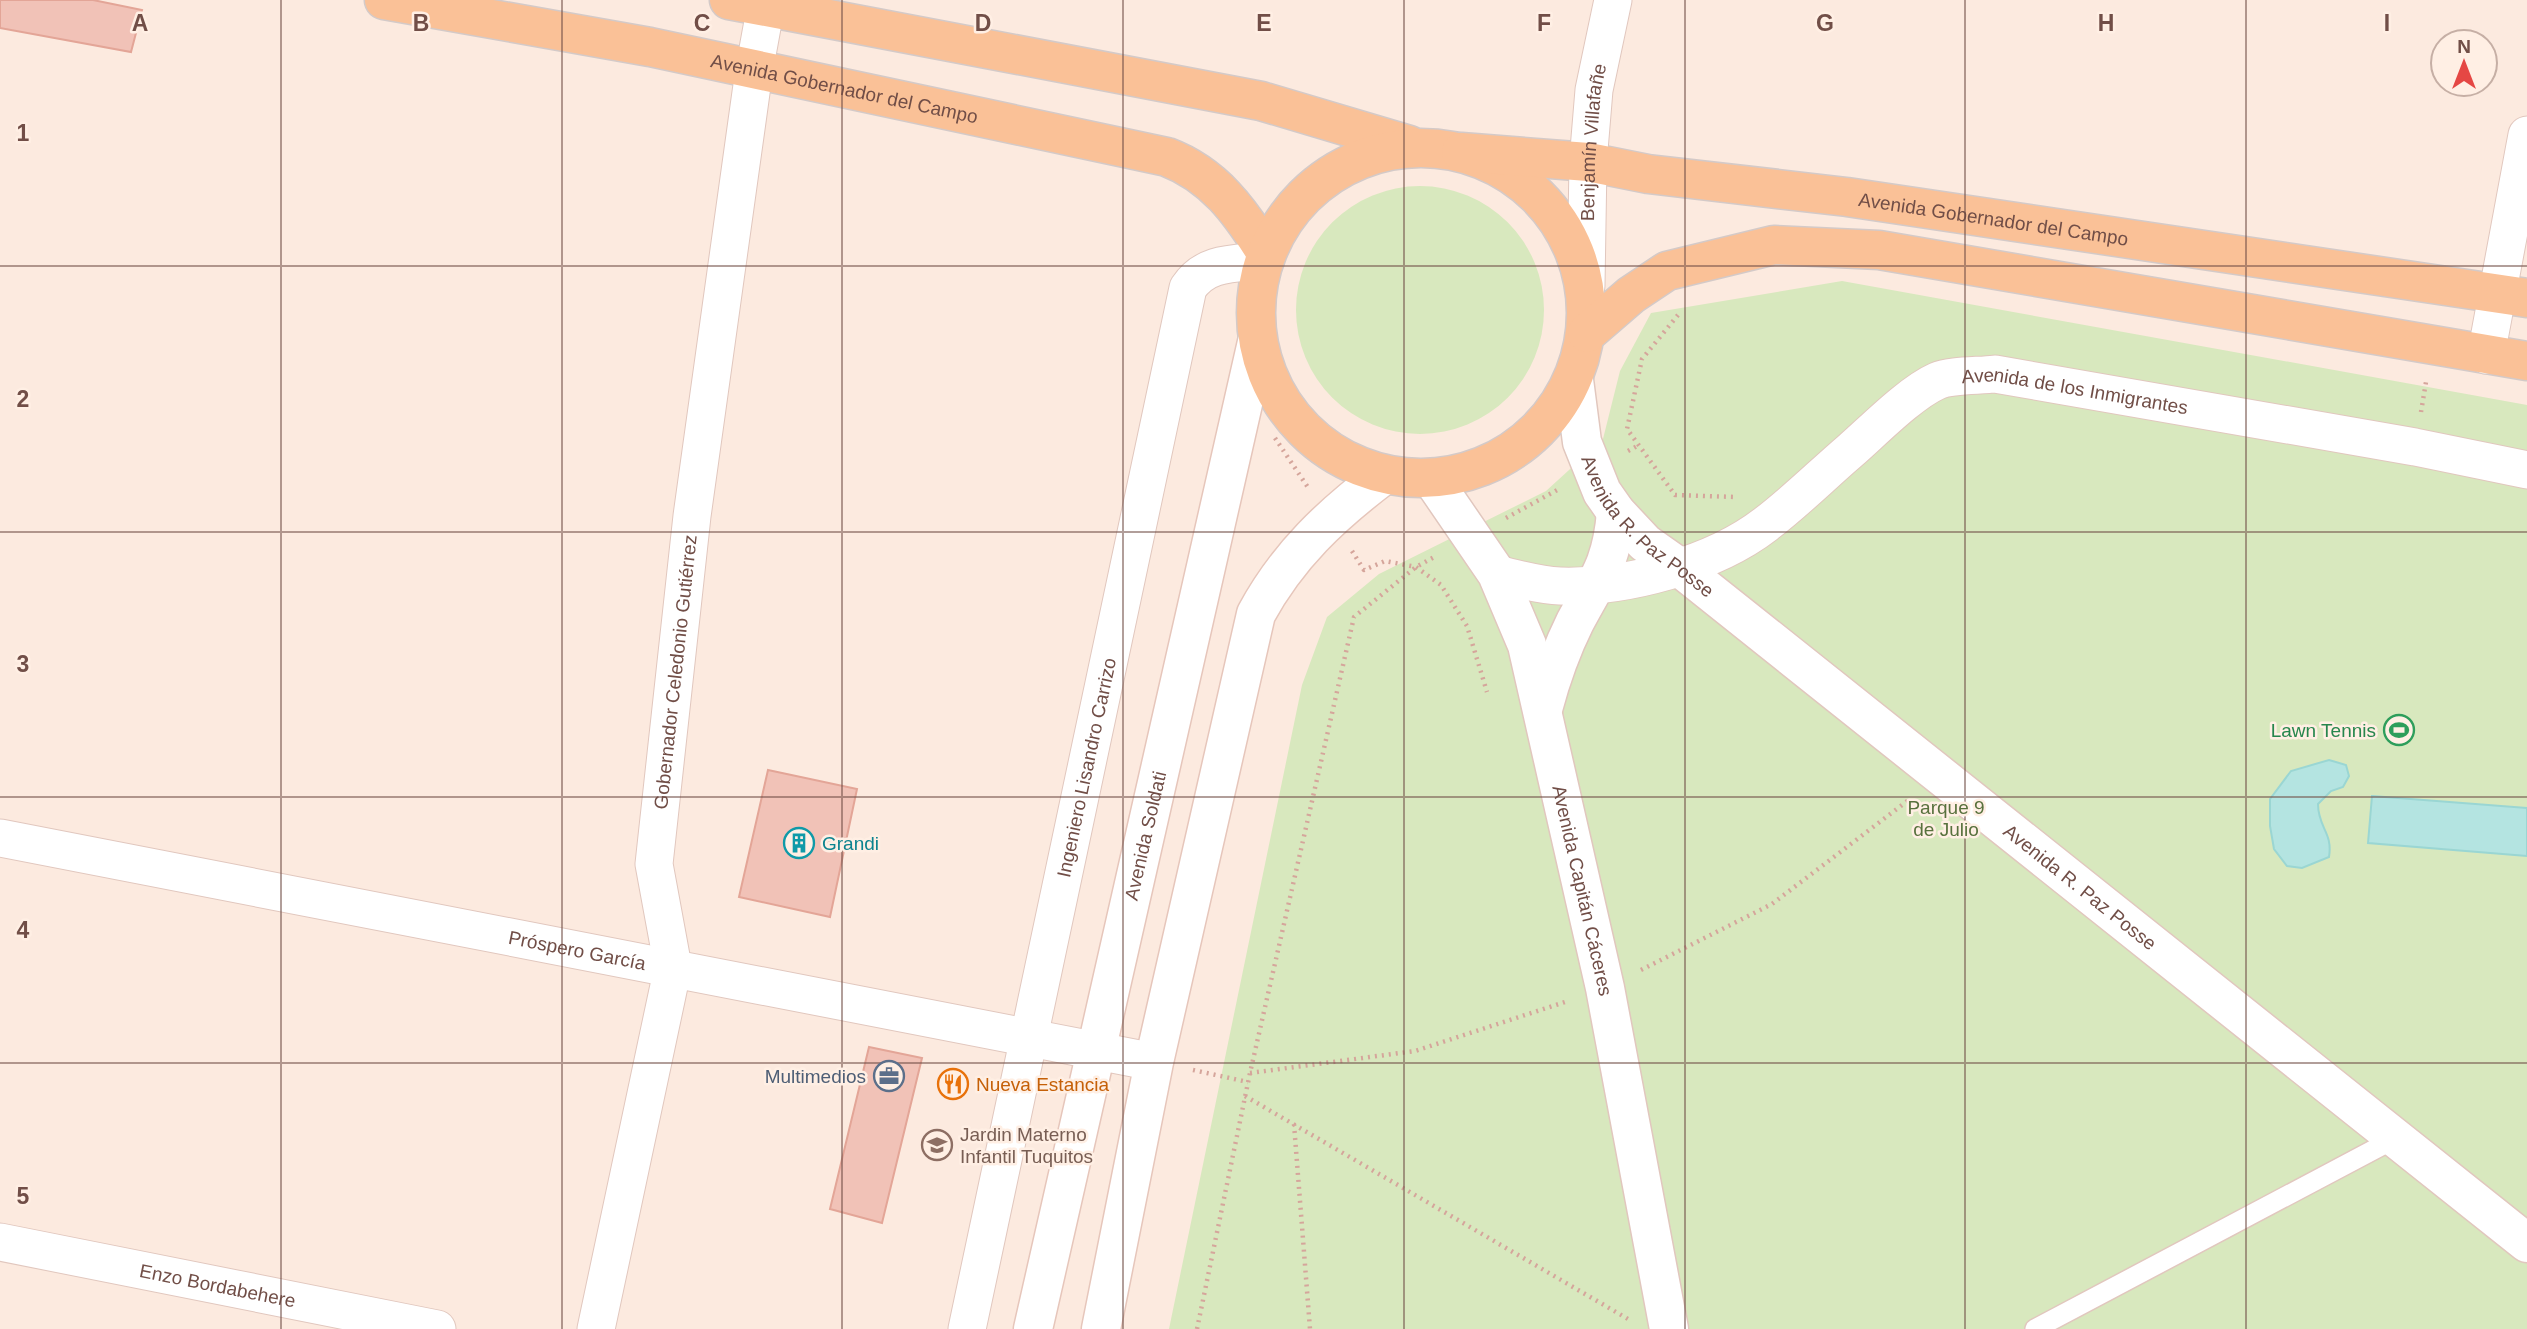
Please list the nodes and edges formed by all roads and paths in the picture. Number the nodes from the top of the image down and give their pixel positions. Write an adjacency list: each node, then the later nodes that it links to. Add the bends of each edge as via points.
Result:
1 (384, 0): 4 (main road, Avenida Gobernador del Campo, via 650,47)
2 (1613, 0): 8 (street, Benjamín Villafañe, via 1594,90)
3 (754, 3): 4 (street, Gobernador Celedonio Gutiérrez); 6 (main road, via 1261,101)
4 (754, 71): 9 (main road, Avenida Gobernador del Campo, via 1167,157 1194,169 1224,194 1245,220); 31 (street, Gobernador Celedonio Gutiérrez, via 692,516 654,864)
5 (2527, 135): 11 (street)
6 (1418, 147): 7 (main road); 9 (main road, via 1370,155 1326,177 1290,210)
7 (1461, 152): 8 (main road, Avenida Gobernador del Campo); 10 (main road, via 1506,170 1543,200 1571,240)
8 (1588, 162): 10 (street, Benjamín Villafañe); 11 (main road, Avenida Gobernador del Campo)
9 (1264, 257): 14 (main road, via 1255,301); 32 (street, Ingeniero Lisandro Carrizo, via 1202,271 1188,288)
10 (1586, 286): 13 (main road)
11 (2512, 295): 15 (street)
12 (1678, 315): 18 (path, via 1642,359 1627,429)
13 (1587, 333): 15 (main road, via 1667,271 1774,245 1879,250); 17 (main road)
14 (1257, 342): 21 (main road, via 1272,388 1300,428 1339,457); 33 (street, Avenida Soldati)
15 (2486, 355): 16 (main road)
16 (2527, 361)
17 (1574, 380): 19 (street, Avenida R. Paz Posse, via 1582,442); 22 (main road, via 1550,418 1517,449 1477,470)
18 (1639, 445): 19 (path); 23 (path, via 1675,495)
19 (1594, 470): 24 (street, Avenida R. Paz Posse); 25 (path)
20 (2527, 470): 26 (street, Avenida de los Inmigrantes, via 1995,374 1938,380 1906,402 1764,526)
21 (1384, 475): 22 (main road); 34 (street, via 1298,551 1273,582 1256,614)
22 (1432, 479): 25 (street, Avenida Capitán Cáceres)
23 (1737, 497)
24 (1616, 512): 26 (street, Avenida R. Paz Posse, via 1645,543); 28 (street, via 1609,559)
25 (1472, 537): 27 (street, Avenida Capitán Cáceres); 35 (path, via 1416,567 1354,617)
26 (1679, 567): 28 (street, Avenida de los Inmigrantes); 38 (street, Avenida R. Paz Posse)
27 (1497, 574): 28 (street, Avenida de los Inmigrantes, via 1560,586); 29 (street, Avenida Capitán Cáceres, via 1527,645)
28 (1598, 584): 29 (street, via 1562,650)
29 (1543, 709): 41 (street, Avenida Capitán Cáceres, via 1608,1002)
30 (0, 838): 31 (street, Próspero García)
31 (673, 967): 32 (street, Próspero García); 43 (street, Gobernador Celedonio Gutiérrez)
32 (1030, 1037): 33 (street, Próspero García); 44 (street, Ingeniero Lisandro Carrizo)
33 (1094, 1050): 34 (street, Próspero García); 45 (street, Avenida Soldati)
34 (1154, 1062): 35 (path); 46 (street)
35 (1248, 1082): 36 (path)
36 (1245, 1096): 37 (path); 47 (path)
37 (1294, 1124): 41 (path); 48 (path)
38 (2394, 1139): 40 (street, Avenida R. Paz Posse); 49 (lane)
39 (0, 1242): 42 (street, Enzo Bordabehere)
40 (2527, 1243)
41 (1651, 1326)
42 (437, 1329)
43 (596, 1329)
44 (967, 1329)
45 (1033, 1329)
46 (1101, 1329)
47 (1197, 1329)
48 (1310, 1329)
49 (2035, 1329)

